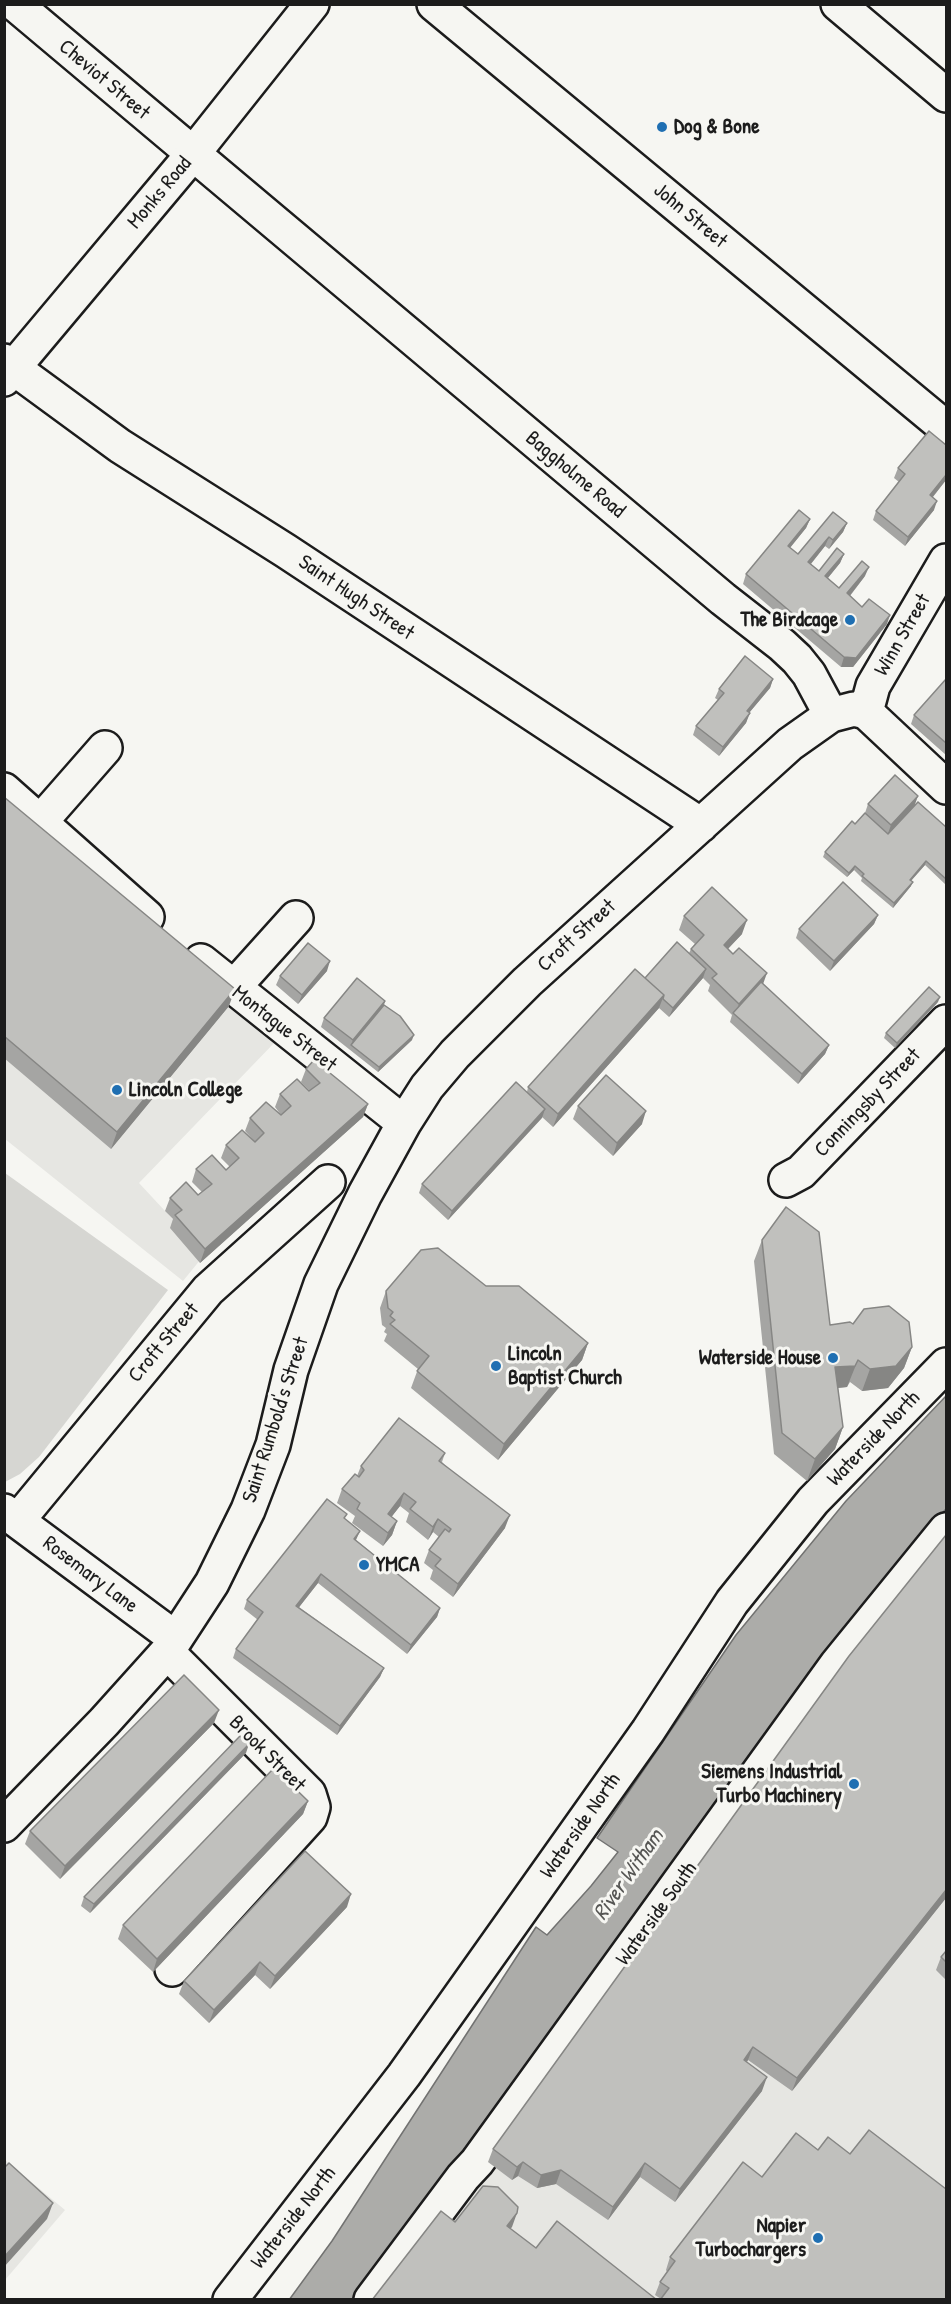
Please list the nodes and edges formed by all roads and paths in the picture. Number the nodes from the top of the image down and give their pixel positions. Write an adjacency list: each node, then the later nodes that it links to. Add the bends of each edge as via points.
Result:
1 (15, 4): 6 (street, Cheviot Street)
2 (312, 4): 6 (street, Monks Road)
3 (434, 4): 8 (street, John Street)
4 (838, 4): 5 (street)
5 (946, 95)
6 (192, 154): 7 (street, Monks Road); 11 (street, Baggholme Road, via 782,645 809,674)
7 (7, 369): 16 (street, Saint Hugh Street)
8 (946, 428)
9 (946, 561): 10 (street, Winn Street, via 873,686)
10 (866, 712): 11 (street, via 854,709); 13 (street)
11 (831, 715): 16 (street, Croft Street, via 790,744)
12 (105, 748): 15 (street)
13 (946, 787)
14 (4, 790): 15 (street, Montague Street)
15 (41, 821): 18 (street, Montague Street, via 122,896)
16 (701, 825): 20 (street, Croft Street, via 527,982 455,1054)
17 (296, 918): 18 (street)
18 (233, 988): 20 (street, Montague Street)
19 (946, 1022): 21 (street, Conningsby Street, via 807,1166)
20 (404, 1123): 23 (street, Croft Street)
21 (786, 1180)
22 (328, 1182): 25 (street, Croft Street, via 208,1290)
23 (365, 1194): 27 (street, Saint Rumbold's Street, via 321,1284 291,1370 273,1445 248,1510 212,1583)
24 (946, 1365): 30 (street, Waterside North, via 813,1501 732,1602 648,1731 404,2076)
25 (11, 1516): 27 (street, Rosemary Lane)
26 (946, 1530): 31 (street, Waterside South, via 837,1665 477,2162)
27 (171, 1645): 28 (street, Saint Rumbold's Street); 29 (street, Brook Street, via 309,1794 313,1807 310,1817)
28 (4, 1826)
29 (172, 1969)
30 (230, 2300)
31 (371, 2300)

